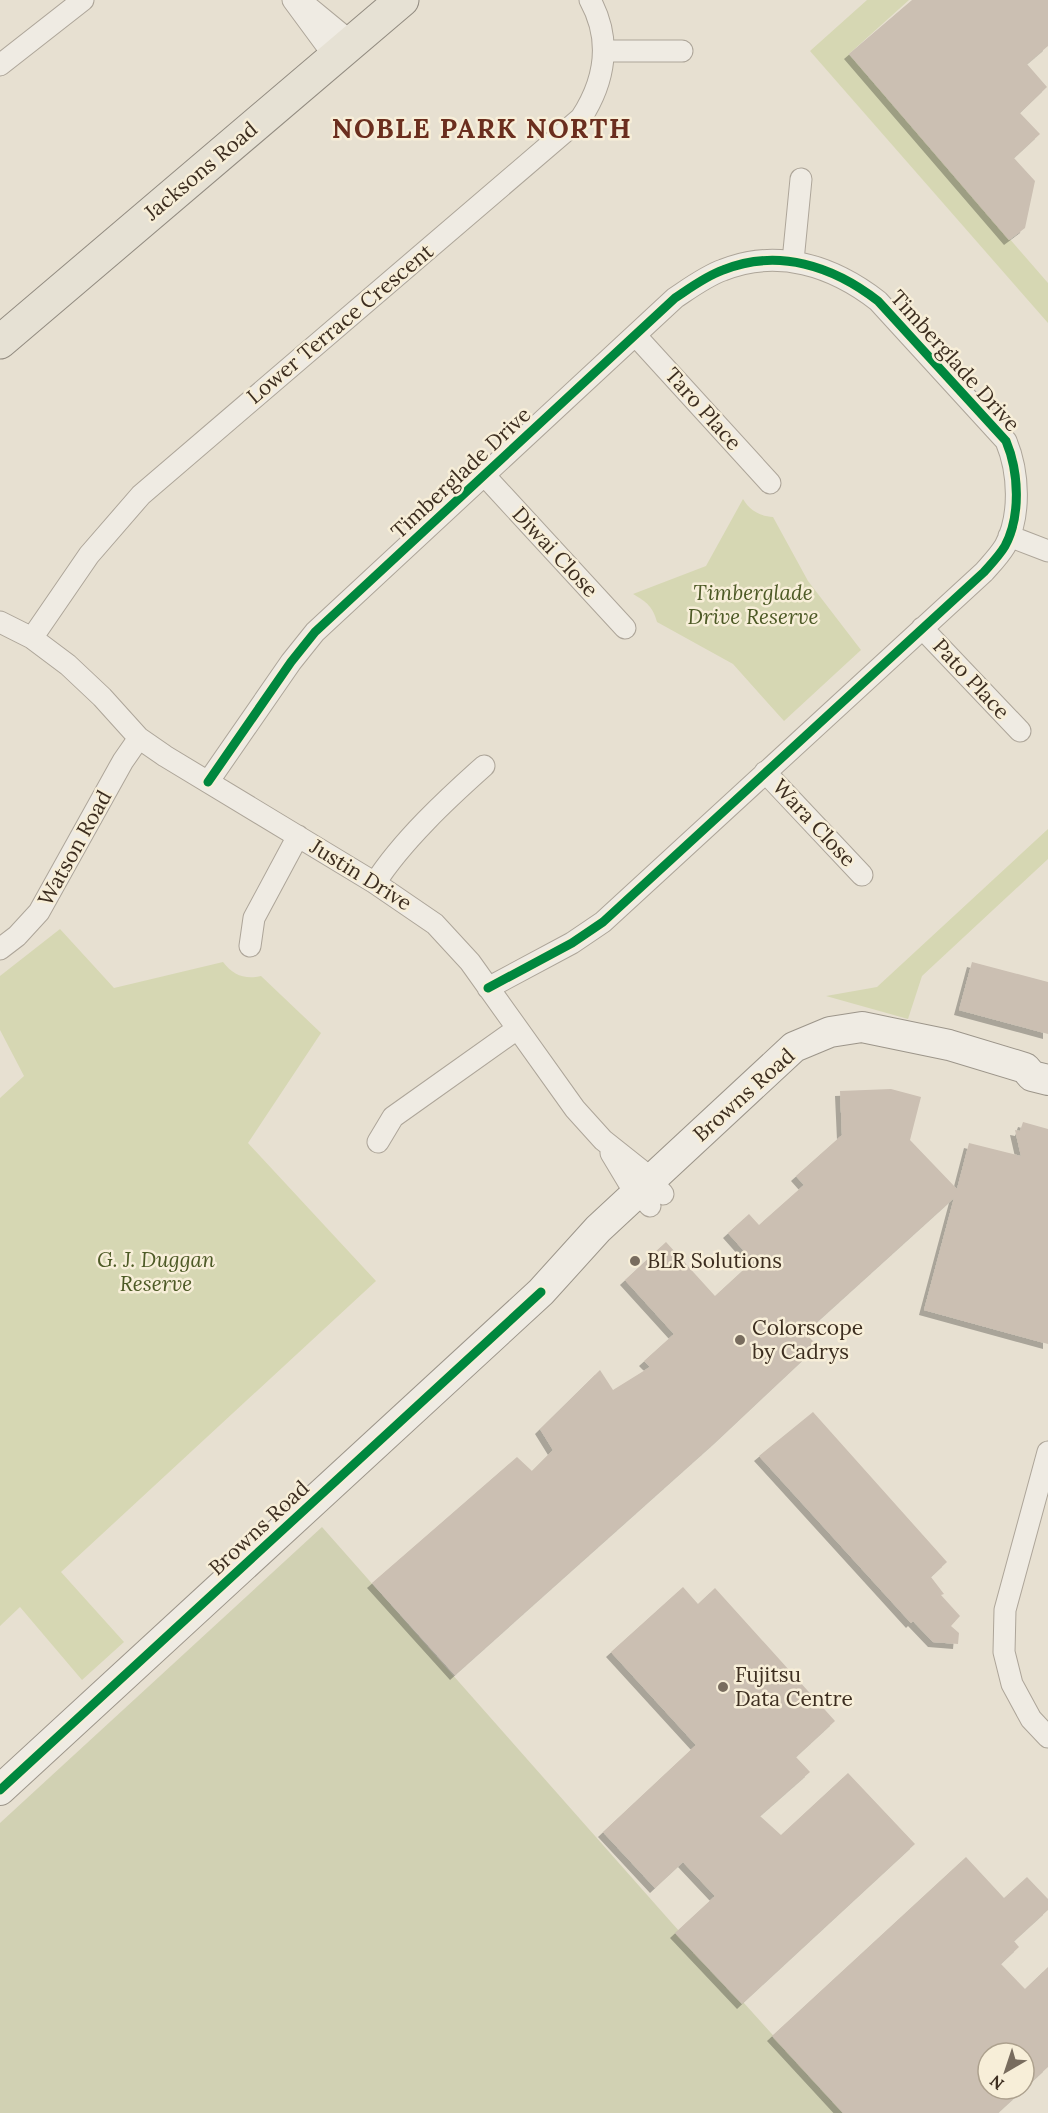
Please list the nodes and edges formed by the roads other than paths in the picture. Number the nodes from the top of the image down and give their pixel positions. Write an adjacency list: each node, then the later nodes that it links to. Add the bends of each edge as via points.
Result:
1 (83, 0): 9 (street)
2 (293, 0): 6 (street)
3 (300, 0): 6 (street)
4 (402, 0): 6 (main road, Jacksons Road)
5 (590, 0): 7 (street, Lower Terrace Crescent, via 603,34)
6 (343, 50): 13 (main road, Jacksons Road)
7 (604, 51): 8 (street); 21 (street, Lower Terrace Crescent, via 597,90 581,118 141,495 89,555)
8 (682, 51)
9 (0, 65)
10 (801, 179): 11 (street)
11 (793, 261): 12 (street, Timberglade Drive, via 744,263 722,270 675,298); 16 (street, Timberglade Drive, via 828,271 878,301 1000,433 1011,453 1016,479)
12 (636, 336): 14 (street, Timberglade Drive); 15 (street, Taro Place)
13 (0, 342)
14 (485, 476): 19 (street, Diwai Close); 26 (street, Timberglade Drive, via 315,632)
15 (770, 483)
16 (1009, 536): 17 (street); 20 (street, Timberglade Drive, via 984,572)
17 (1048, 551)
18 (0, 622): 21 (street, Justin Drive)
19 (625, 628)
20 (922, 628): 22 (street, Pato Place); 25 (street, Timberglade Drive)
21 (32, 638): 23 (street, Justin Drive, via 68,665)
22 (1020, 731)
23 (139, 738): 26 (street, Justin Drive); 31 (street, Watson Road, via 39,912)
24 (484, 766): 29 (street, via 394,855)
25 (765, 772): 28 (street, Wara Close); 32 (street, Timberglade Drive, via 590,932)
26 (208, 782): 27 (street, Justin Drive)
27 (298, 836): 29 (street, Justin Drive); 30 (street, via 254,918)
28 (862, 875)
29 (375, 883): 32 (street, Justin Drive, via 435,924)
30 (250, 946)
31 (0, 949)
32 (488, 988): 33 (street, Justin Drive)
33 (517, 1029): 35 (street, via 393,1117); 36 (street, Justin Drive, via 575,1109)
34 (1040, 1078): 36 (street, Browns Road, via 1025,1068 960,1049 862,1026 830,1032 795,1047)
35 (378, 1143)
36 (650, 1193): 39 (street, Browns Road, via 598,1229 541,1292)
37 (1048, 1452): 38 (street, via 1005,1610 1004,1652 1012,1684 1031,1719)
38 (1048, 1737)
39 (0, 1790)

